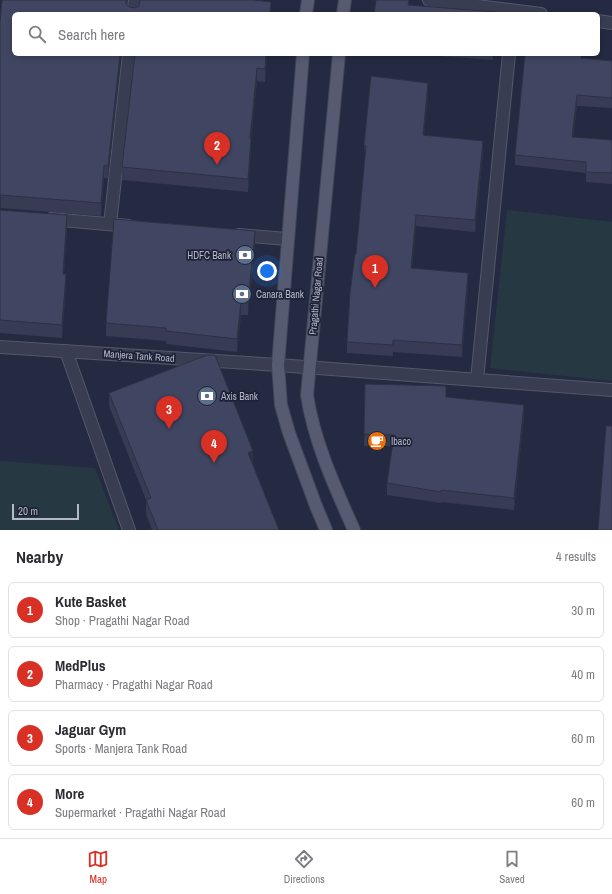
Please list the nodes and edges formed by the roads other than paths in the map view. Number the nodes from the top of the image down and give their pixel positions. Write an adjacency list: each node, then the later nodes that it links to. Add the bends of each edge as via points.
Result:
1 (134, 0): 5 (street)
2 (308, 0): 6 (main road)
3 (344, 0): 7 (main road)
4 (429, 0): 8 (street)
5 (133, 12)
6 (306, 12)
7 (343, 12)
8 (513, 12)
9 (600, 21): 10 (street)
10 (612, 23)
11 (128, 56): 16 (street)
12 (303, 56): 19 (main road)
13 (339, 56): 23 (main road, Pragathi Nagar Road)
14 (509, 56): 24 (street)
15 (39, 218): 16 (street)
16 (110, 224): 17 (street)
17 (141, 227)
18 (226, 234): 19 (street)
19 (287, 239): 22 (main road)
20 (0, 347): 21 (street, Manjera Tank Road)
21 (66, 351): 22 (street, Manjera Tank Road); 26 (street)
22 (278, 365): 23 (street, Manjera Tank Road); 27 (main road, via 283,412)
23 (309, 368): 24 (street, Manjera Tank Road); 28 (main road, Pragathi Nagar Road, via 307,395 310,419)
24 (477, 380): 25 (street, Manjera Tank Road)
25 (612, 390)
26 (129, 530)
27 (326, 530)
28 (354, 530)

